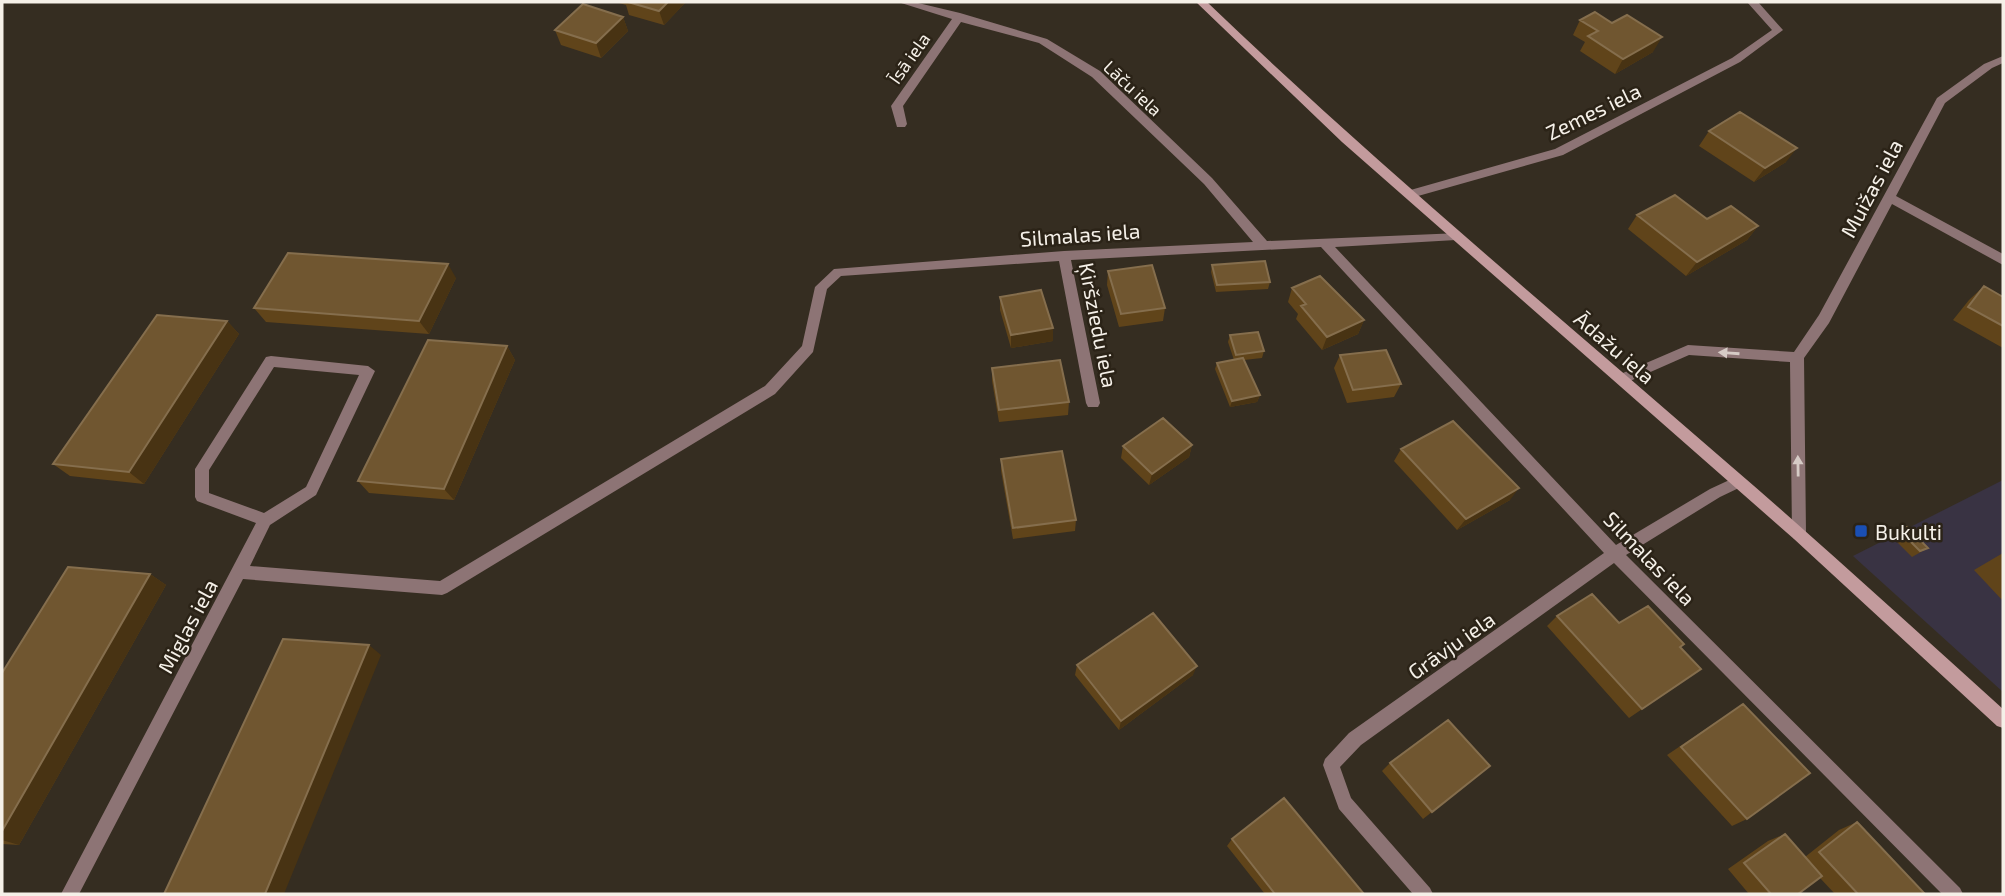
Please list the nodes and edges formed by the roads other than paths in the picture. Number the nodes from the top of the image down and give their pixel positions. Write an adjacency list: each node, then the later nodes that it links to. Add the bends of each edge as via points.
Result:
1 (903, 2): 4 (street, Lāču iela)
2 (1201, 2): 7 (street, Ādažu iela)
3 (1752, 2): 7 (street, Zemes iela, via 1778,30 1736,60 1559,152)
4 (960, 16): 6 (street, Īsā iela, via 897,106); 11 (street, Lāču iela, via 1043,41 1096,74 1208,181)
5 (2003, 59): 8 (street, Muižas iela, via 1941,101)
6 (901, 124)
7 (1410, 194): 9 (street, Ādažu iela)
8 (1891, 198): 13 (street); 15 (street, Muižas iela, via 1824,319)
9 (1456, 236): 10 (street, Silmalas iela); 16 (street, Ādažu iela)
10 (1324, 243): 11 (street, Silmalas iela); 21 (street, Silmalas iela)
11 (1262, 244): 12 (street, Silmalas iela)
12 (1064, 256): 14 (street, Silmalas iela); 17 (street, Ķiršziedu iela)
13 (2003, 260)
14 (838, 272): 22 (street, Miglas iela, via 821,287 808,348 770,390 442,588)
15 (1797, 357): 16 (street, one-way to 16, via 1688,350); 20 (street, one-way to 15)
16 (1621, 380): 18 (street, Ādažu iela)
17 (1093, 403)
18 (1738, 482): 20 (street, Ādažu iela); 21 (street, Grāvju iela)
19 (265, 520): 19 (street, via 311,491 368,371 271,361 202,469 202,497); 22 (street)
20 (1799, 534): 23 (street, Ādažu iela)
21 (1615, 554): 25 (street, Grāvju iela, via 1355,739 1331,765 1345,803); 26 (street, Silmalas iela)
22 (239, 572): 24 (street, Miglas iela)
23 (2003, 720)
24 (71, 894)
25 (1424, 894)
26 (1954, 894)

